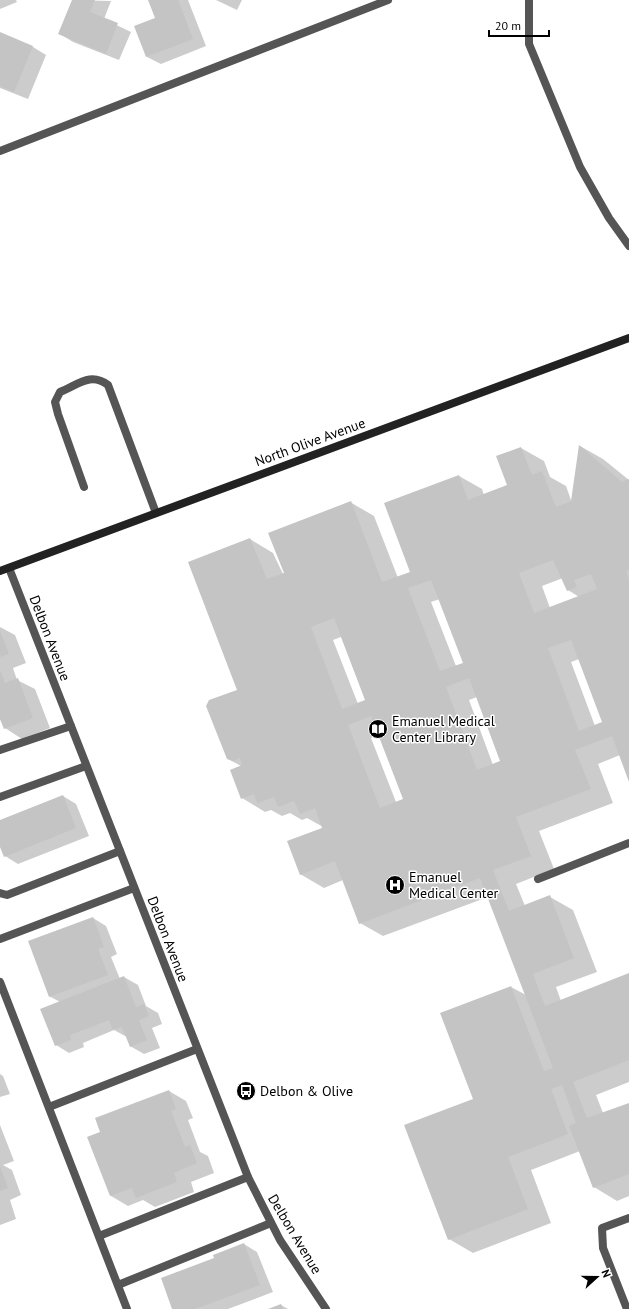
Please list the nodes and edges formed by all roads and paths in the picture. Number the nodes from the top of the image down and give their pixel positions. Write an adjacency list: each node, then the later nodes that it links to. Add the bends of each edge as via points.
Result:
1 (388, 0): 3 (street)
2 (529, 0): 4 (street, via 529,44 532,52 580,167 609,218)
3 (0, 151)
4 (629, 246)
5 (629, 338): 7 (street, North Olive Avenue)
6 (84, 487): 7 (street, via 56,402 60,392 91,379 99,379 108,385)
7 (156, 513): 8 (street, North Olive Avenue)
8 (9, 568): 9 (street, North Olive Avenue); 10 (street, Delbon Avenue)
9 (0, 571)
10 (71, 726): 11 (street); 12 (street, Delbon Avenue)
11 (0, 750)
12 (86, 766): 13 (street); 15 (street, Delbon Avenue)
13 (0, 797)
14 (629, 843): 16 (street)
15 (120, 851): 17 (street, Delbon Avenue); 18 (street, via 7,895)
16 (538, 879)
17 (134, 888): 19 (street); 21 (street, Delbon Avenue)
18 (0, 893)
19 (0, 939)
20 (0, 982): 22 (street)
21 (197, 1049): 22 (street); 23 (street, Delbon Avenue)
22 (49, 1107): 26 (street)
23 (248, 1177): 25 (street, Delbon Avenue); 26 (street)
24 (629, 1218): 30 (street, via 602,1228 603,1248)
25 (271, 1223): 27 (street); 29 (street, Delbon Avenue, via 292,1260)
26 (99, 1236): 27 (street)
27 (118, 1285): 28 (street)
28 (127, 1309)
29 (326, 1309)
30 (627, 1309)

